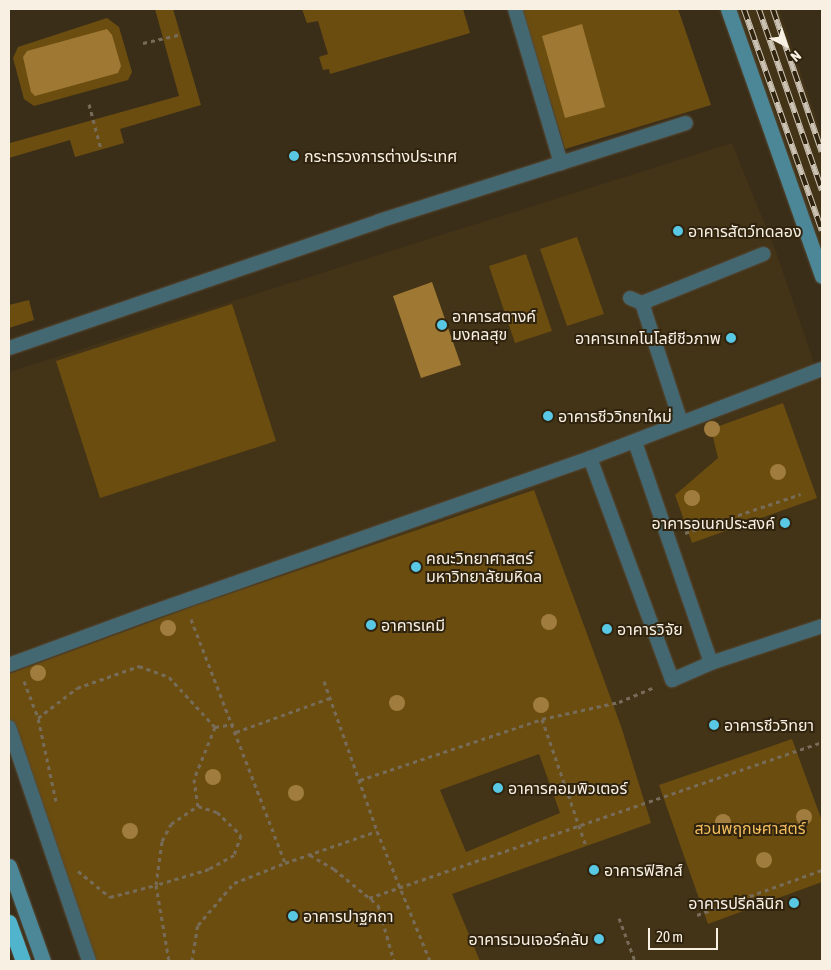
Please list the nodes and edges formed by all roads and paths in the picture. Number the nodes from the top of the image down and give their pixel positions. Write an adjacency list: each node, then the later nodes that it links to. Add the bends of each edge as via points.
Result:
1 (515, 9): 8 (lane)
2 (728, 9): 10 (street)
3 (181, 34): 4 (path)
4 (143, 43)
5 (89, 104): 7 (path)
6 (686, 123): 8 (lane)
7 (101, 149)
8 (561, 163): 11 (lane)
9 (763, 254): 13 (lane, via 636,300)
10 (822, 276)
11 (9, 348)
12 (822, 369): 13 (lane)
13 (681, 422): 14 (lane)
14 (635, 442): 15 (lane); 20 (lane)
15 (590, 458): 21 (lane); 22 (lane)
16 (801, 494): 17 (path)
17 (678, 535)
18 (191, 619): 28 (path)
19 (822, 626): 20 (lane)
20 (711, 663): 22 (lane)
21 (9, 665)
22 (672, 680): 27 (path, via 619,702)
23 (24, 681): 26 (path)
24 (324, 681): 25 (path)
25 (330, 698): 31 (path); 33 (path)
26 (38, 718): 30 (path, via 77,688 139,666 169,677); 34 (path)
27 (542, 719): 33 (path); 36 (path)
28 (234, 724): 30 (path); 31 (path)
29 (9, 726): 56 (lane)
30 (215, 727): 35 (path, via 194,779)
31 (236, 732): 41 (path)
32 (822, 742): 36 (path)
33 (360, 780): 37 (path)
34 (56, 803)
35 (198, 806): 46 (path, via 171,824 162,840); 46 (path, via 217,812 241,835 234,855 208,869)
36 (579, 827): 38 (path); 47 (path)
37 (377, 831): 39 (path); 47 (path)
38 (586, 846)
39 (309, 855): 41 (path); 48 (path, via 334,868)
40 (75, 863): 43 (path)
41 (286, 863): 58 (path, via 234,883 198,925)
42 (9, 866): 52 (street)
43 (78, 870): 45 (path); 46 (path, via 110,897)
44 (822, 870): 49 (path)
45 (81, 880)
46 (156, 885): 57 (path)
47 (400, 886): 48 (path); 60 (path)
48 (370, 898): 59 (path, via 378,905)
49 (697, 914)
50 (619, 918): 61 (path)
51 (9, 922): 54 (highway, bridge)
52 (30, 926): 53 (street); 55 (street)
53 (9, 933)
54 (23, 961)
55 (43, 961)
56 (89, 961)
57 (169, 961)
58 (192, 961)
59 (394, 961)
60 (430, 961)
61 (635, 961)

